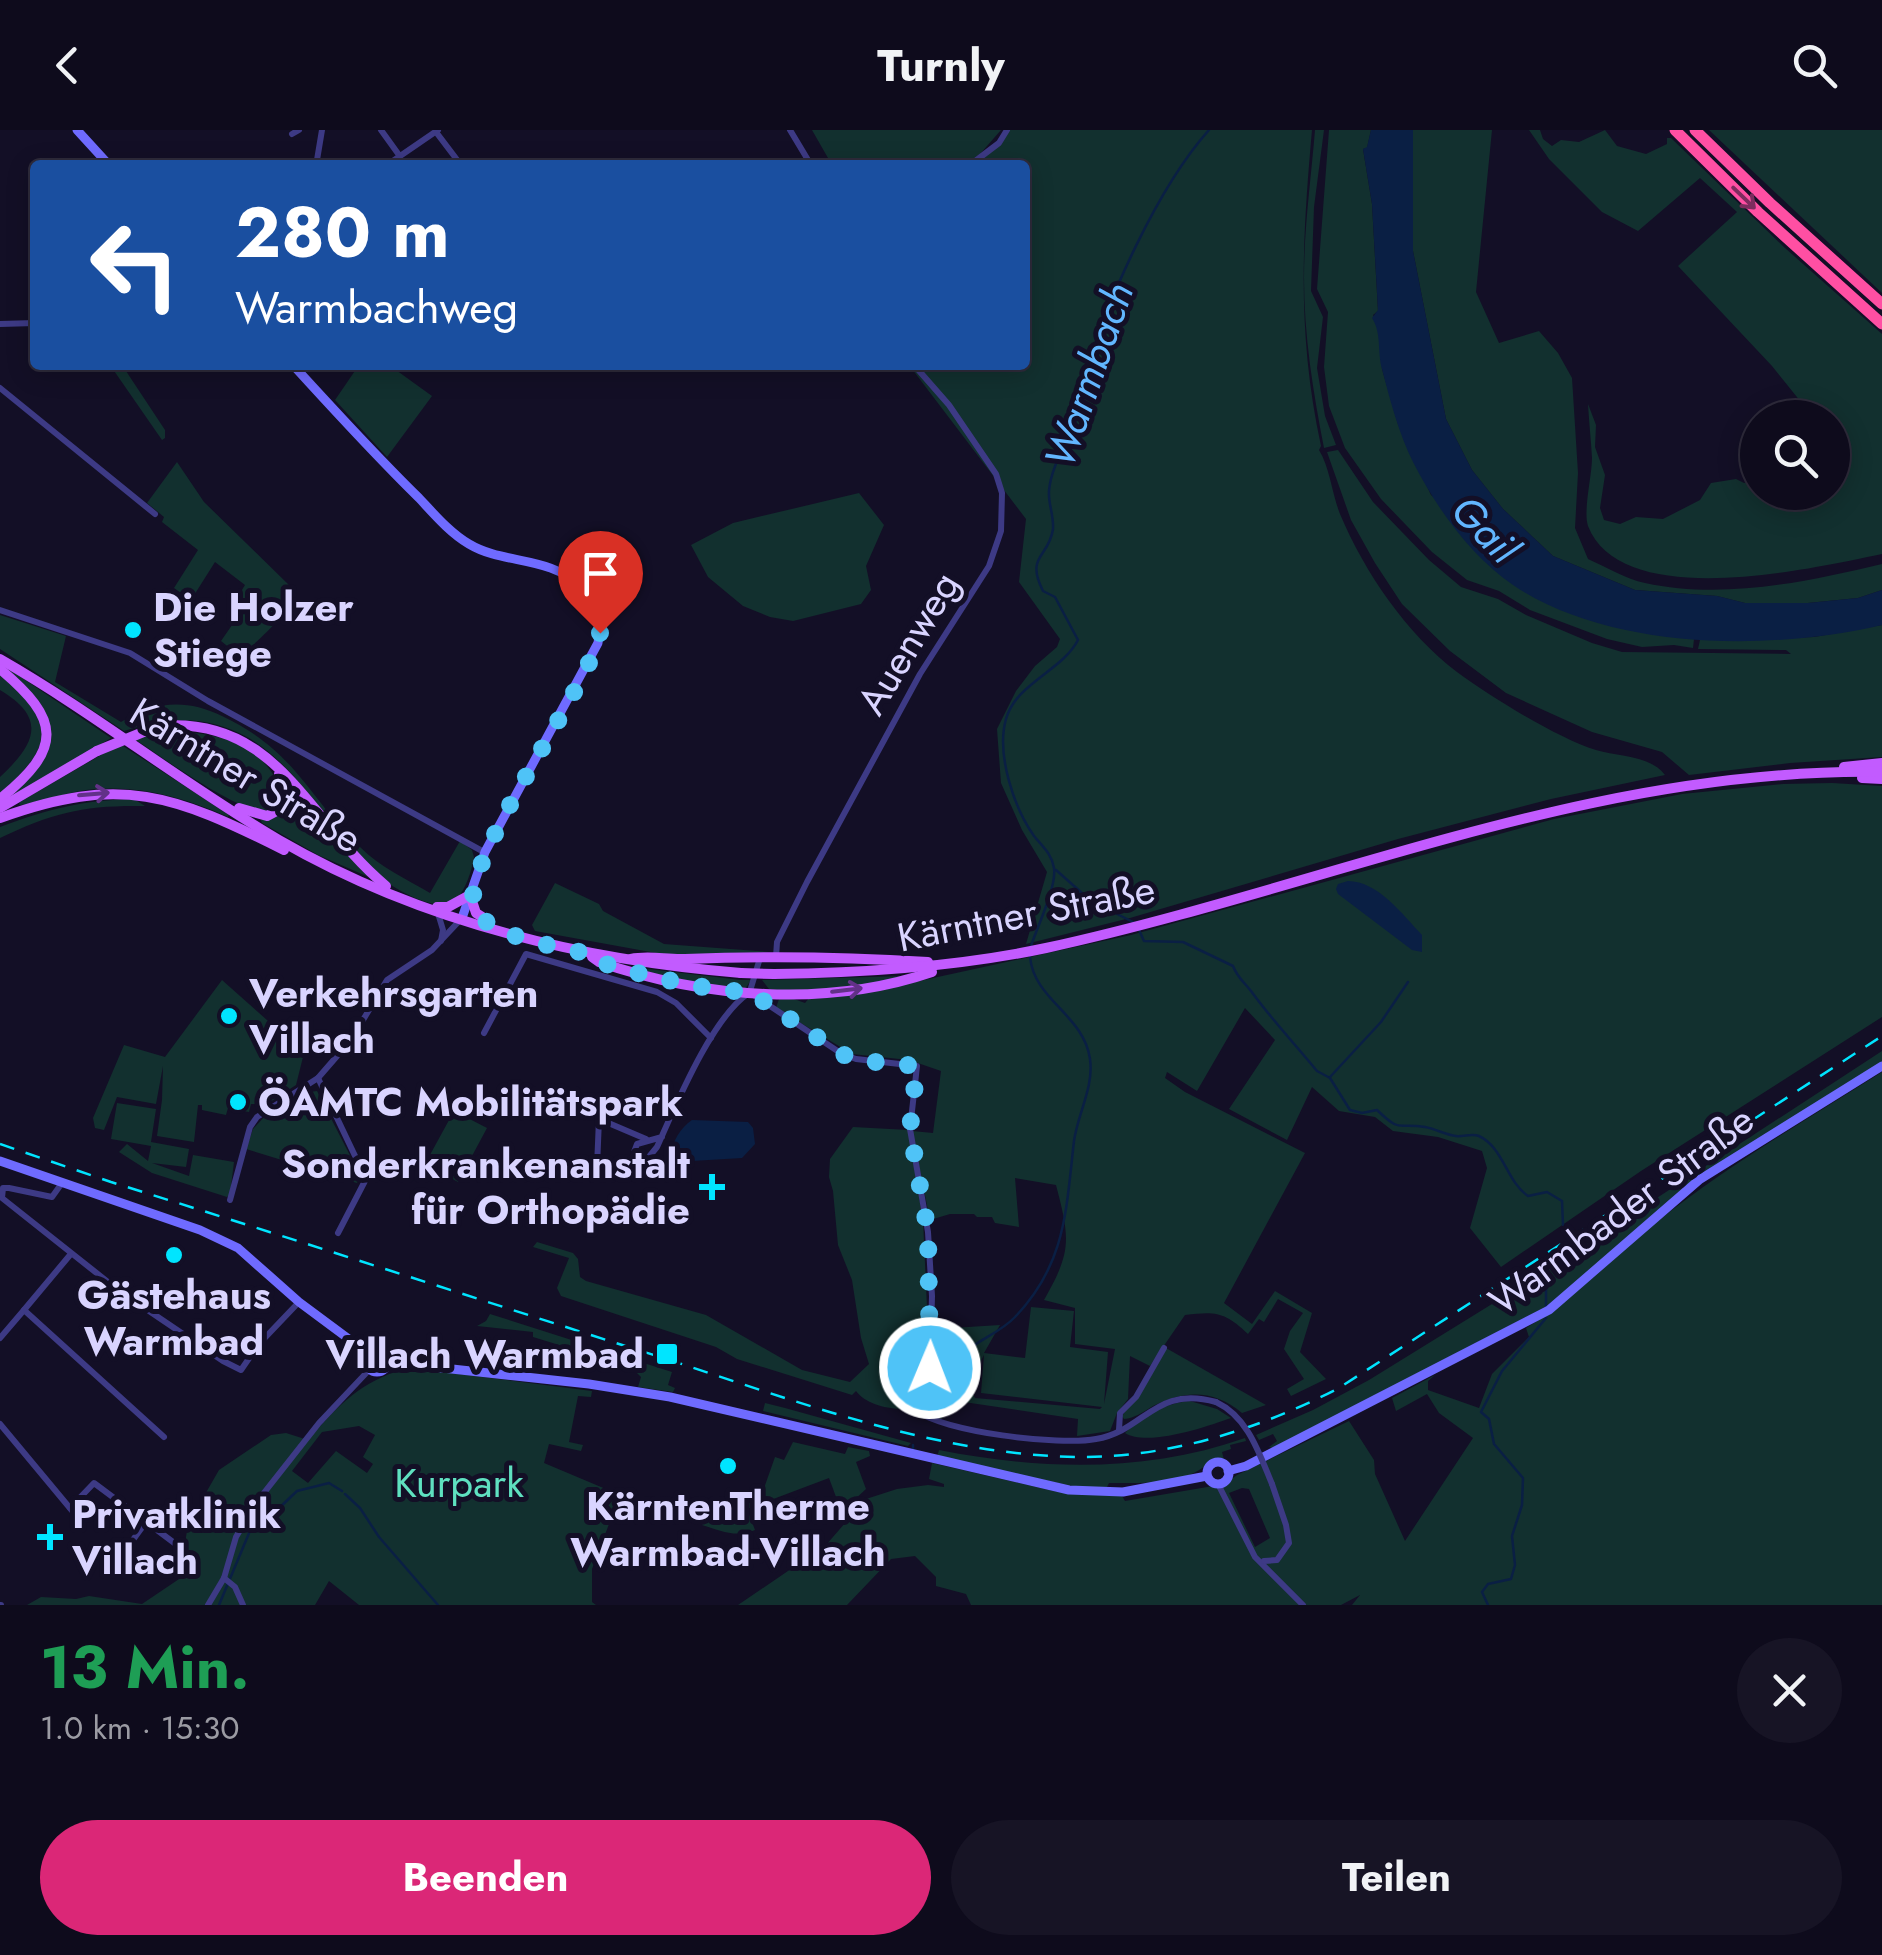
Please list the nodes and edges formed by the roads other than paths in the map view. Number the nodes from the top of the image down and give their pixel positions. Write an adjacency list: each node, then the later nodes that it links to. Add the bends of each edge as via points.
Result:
1 (77, 130): 10 (street)
2 (322, 130): 11 (street)
3 (381, 130): 9 (street)
4 (790, 130): 14 (street)
5 (1007, 130): 15 (street)
6 (1695, 130): 16 (highway)
7 (437, 131): 9 (street); 13 (street)
8 (1672, 132): 19 (highway, one-way to 19)
9 (398, 155): 12 (street)
10 (104, 160)
11 (316, 160)
12 (392, 160)
13 (457, 160)
14 (808, 160)
15 (977, 160)
16 (1882, 304)
17 (30, 323): 18 (street)
18 (0, 324)
19 (1882, 324)
20 (298, 370): 35 (street, via 466,543 570,576 594,602 598,643)
21 (918, 370): 44 (street, Auenweg, via 996,474 1002,494 999,542 807,882)
22 (0, 388): 23 (street)
23 (155, 514)
24 (0, 610): 35 (street, via 130,653)
25 (0, 658): 31 (main road, Kärntner Straße)
26 (0, 669): 32 (main road, via 34,700 46,733 36,767)
27 (270, 760): 31 (main road, via 286,790 276,812 248,813); 33 (main road, bridge, via 209,727 158,726 96,752); 37 (main road)
28 (1882, 763): 29 (main road)
29 (1832, 771): 30 (main road, Kärntner Straße); 47 (main road, Kärntner Straße, via 1719,780 1556,808 1127,928)
30 (1882, 776)
31 (203, 793): 36 (main road, Kärntner Straße)
32 (0, 799)
33 (0, 808)
34 (0, 818): 36 (main road, one-way to 36, via 80,795 143,794 203,811)
35 (485, 852): 38 (street)
36 (306, 855): 37 (main road, Kärntner Straße)
37 (394, 893): 39 (main road, Kärntner Straße)
38 (470, 894): 39 (main road); 40 (street); 41 (main road, via 476,913)
39 (434, 908): 40 (main road, Kärntner Straße); 42 (street)
40 (462, 918): 41 (main road, Kärntner Straße); 42 (street)
41 (496, 929): 43 (main road, Kärntner Straße)
42 (441, 941): 52 (street, via 388,980)
43 (589, 954): 46 (main road, Kärntner Straße); 48 (main road, via 635,973)
44 (776, 957): 45 (main road); 47 (main road)
45 (760, 958): 46 (main road); 48 (street)
46 (625, 960): 47 (main road, Kärntner Straße, bridge, via 774,974)
47 (957, 964): 48 (main road, one-way to 47, via 858,989)
48 (750, 992): 50 (street, via 733,1004); 69 (street, via 842,1054 917,1066 910,1129 932,1296 930,1368 915,1410 928,1419 998,1434 1096,1439)
49 (484, 1033): 50 (street, via 526,954 657,992)
50 (711, 1038): 53 (street)
51 (1882, 1066): 71 (street, Warmbader Straße, via 1699,1180 1549,1310)
52 (318, 1078): 58 (street, via 250,1127); 59 (street, via 366,1179)
53 (662, 1136): 54 (street); 54 (street, via 648,1158 637,1158 637,1144)
54 (648, 1140): 56 (street, via 599,1118)
55 (0, 1160): 57 (street, Warmbader Straße)
56 (596, 1167)
57 (62, 1183): 60 (street, via 52,1197 4,1188 2,1198); 61 (street, Warmbader Straße, via 214,1236 254,1259)
58 (230, 1200)
59 (338, 1233)
60 (70, 1255): 61 (street, via 241,1370); 62 (street)
61 (299, 1302): 65 (street, Warmbader Straße)
62 (24, 1310): 63 (street); 70 (street)
63 (0, 1338)
64 (1164, 1348): 69 (street, via 1122,1410)
65 (369, 1354): 66 (street, Warmbader Straße, via 382,1351); 67 (street)
66 (388, 1362): 67 (street, Warmbader Straße, via 382,1371); 72 (street, Warmbader Straße, via 670,1397 1069,1490 1123,1492)
67 (370, 1369): 80 (street, via 256,1503 236,1537)
68 (0, 1424): 74 (street)
69 (1118, 1430): 78 (street, bridge, via 1165,1402 1198,1398 1229,1408 1253,1440 1286,1524 1289,1543 1277,1560)
70 (164, 1437)
71 (1228, 1471): 72 (street, Warmbader Straße, via 1215,1462); 73 (street)
72 (1207, 1476): 73 (street)
73 (1218, 1484): 78 (street, via 1247,1544)
74 (70, 1508): 75 (street); 76 (street, via 94,1483)
75 (78, 1519)
76 (146, 1522): 77 (street); 79 (street)
77 (177, 1544)
78 (1263, 1561): 83 (street)
79 (108, 1574)
80 (228, 1581): 81 (street); 82 (street)
81 (208, 1605)
82 (243, 1605)
83 (1303, 1605)

